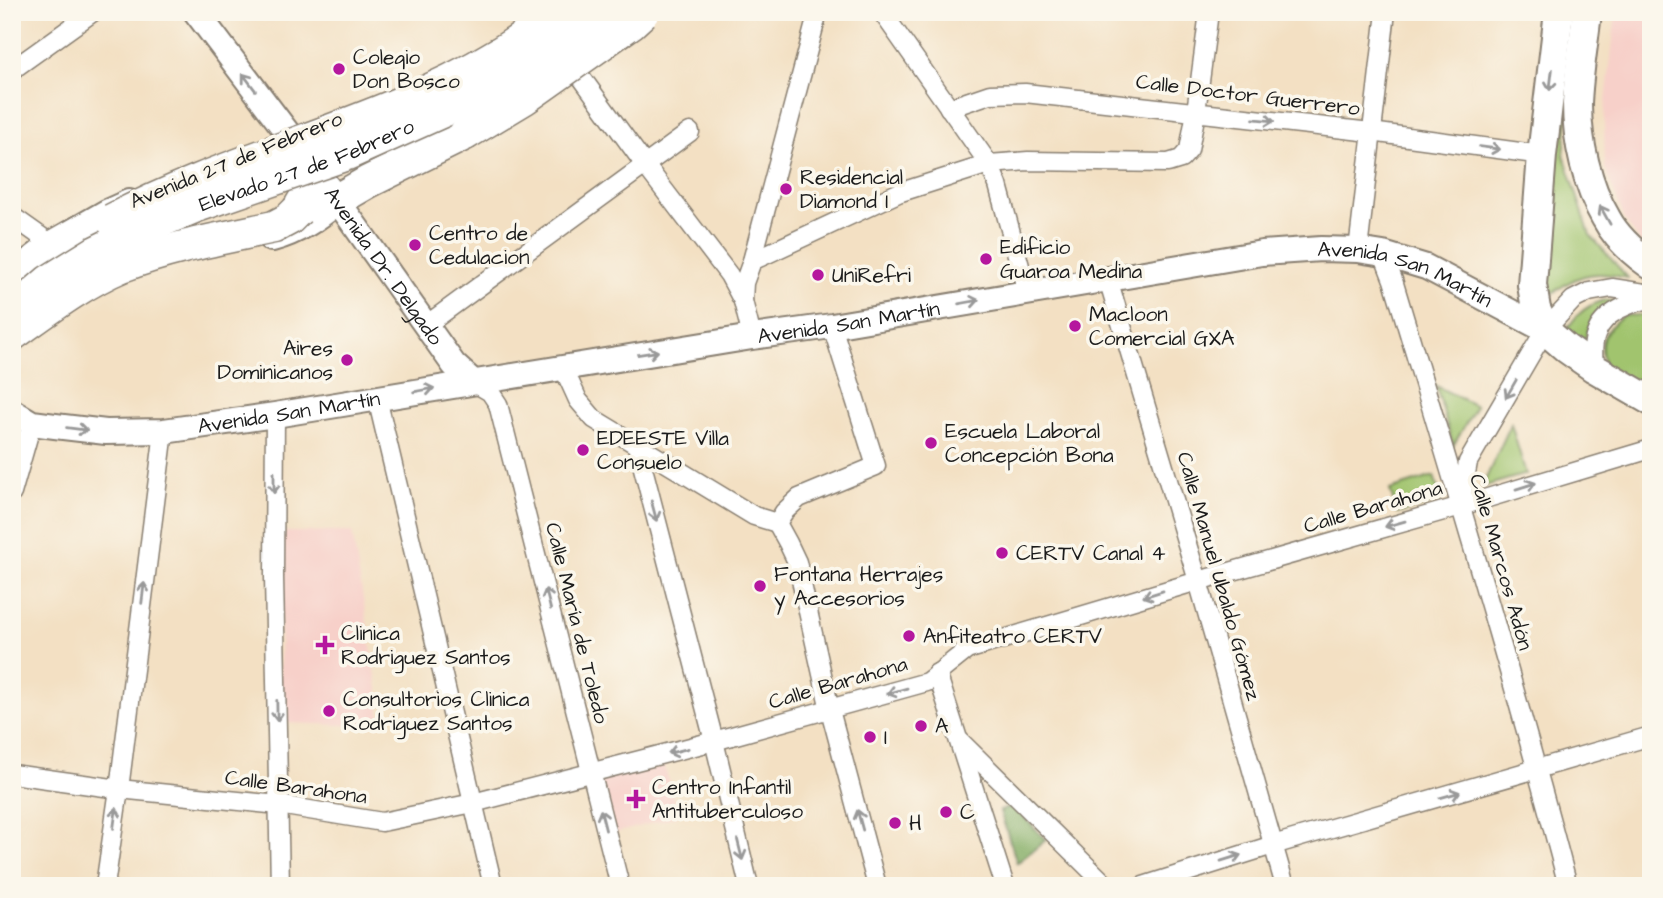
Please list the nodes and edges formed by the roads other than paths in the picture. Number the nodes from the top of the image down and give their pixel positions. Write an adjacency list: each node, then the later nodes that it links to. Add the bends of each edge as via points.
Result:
1 (93, 12): 15 (street)
2 (196, 12): 20 (main road, Avenida Dr. Delgado, one-way to 2)
3 (539, 12): 20 (main road, Avenida 27 de Febrero, via 453,69)
4 (560, 12): 34 (highway, Elevado 27 de Febrero, bridge, via 497,55 411,99 133,209 80,238)
5 (601, 12): 38 (highway, Elevado 27 de Febrero, bridge, via 507,77 443,111 346,154 144,228 49,281)
6 (621, 12): 14 (main road, Avenida 27 de Febrero)
7 (643, 12): 24 (highway, bridge, via 525,98 465,134 368,182)
8 (818, 12): 29 (street)
9 (882, 12): 16 (street)
10 (1209, 12): 17 (street)
11 (1386, 12): 19 (street)
12 (1559, 12): 21 (main road, one-way to 21)
13 (1587, 12): 30 (main road, one-way to 13, via 1634,253 1606,220 1582,157 1577,104)
14 (564, 53): 23 (street); 24 (main road, Avenida 27 de Febrero, via 464,113 392,146)
15 (12, 70)
16 (949, 108): 17 (street, Calle Doctor Guerrero, via 990,94 1025,93); 22 (street)
17 (1196, 113): 19 (street, Calle Doctor Guerrero, one-way to 19); 22 (street, via 1189,150 1168,163)
18 (690, 132): 23 (street)
19 (1371, 132): 21 (street, Calle Doctor Guerrero, one-way to 21); 27 (street)
20 (290, 136): 24 (main road, Avenida Dr. Delgado); 26 (main road, Avenida 27 de Febrero, via 110,213)
21 (1542, 155): 41 (main road, via 1532,285)
22 (989, 164): 29 (street, via 898,193); 35 (street)
23 (645, 165): 37 (street, via 729,275); 39 (street)
24 (328, 187): 33 (main road, Avenida 27 de Febrero, via 177,227); 33 (main road, via 313,220 288,233); 39 (main road, Avenida Dr. Delgado); 42 (highway, bridge, via 274,228 161,252 120,267)
25 (12, 216): 26 (street)
26 (53, 245): 31 (main road, Avenida 27 de Febrero)
27 (1358, 250): 28 (main road, Avenida San Martín); 32 (main road, Avenida San Martín, via 1262,253)
28 (1383, 254): 41 (main road, Avenida San Martín, via 1426,267); 55 (street, Calle Marcos Adón)
29 (752, 261): 37 (street)
30 (1651, 265)
31 (12, 277)
32 (1108, 279): 35 (main road, Avenida San Martín); 57 (street, Calle Manuel Ubaldo Gómez)
33 (68, 283): 42 (main road, Avenida 27 de Febrero)
34 (12, 286)
35 (1027, 292): 40 (main road, Avenida San Martín, one-way to 35)
36 (1651, 296): 41 (street, via 1612,288 1589,292 1573,300); 45 (street, via 1602,321 1595,335)
37 (743, 301): 43 (street)
38 (12, 313)
39 (425, 326): 46 (main road, Avenida Dr. Delgado)
40 (832, 326): 43 (main road, Avenida San Martín); 56 (street, via 876,466 800,498)
41 (1545, 330): 45 (main road, Avenida San Martín); 55 (street, one-way to 55, via 1468,462)
42 (12, 333)
43 (752, 337): 44 (main road, Avenida San Martín, one-way to 43)
44 (563, 367): 46 (main road, Avenida San Martín); 52 (street, via 578,400 594,419)
45 (1594, 368): 48 (main road, Avenida San Martín)
46 (473, 382): 47 (main road, Avenida San Martín, one-way to 46); 64 (street, Calle María de Toledo, one-way to 46, via 498,404 490,392)
47 (377, 398): 49 (main road, Avenida San Martín); 67 (street)
48 (1651, 401)
49 (275, 415): 51 (main road, Avenida San Martín); 68 (street, one-way to 68)
50 (22, 417): 51 (main road, Avenida San Martín, one-way to 51, via 106,432); 54 (street)
51 (164, 430): 66 (street, one-way to 51)
52 (637, 445): 56 (street, via 754,516); 62 (street, one-way to 62)
53 (1651, 449): 55 (street, Calle Barahona, one-way to 53)
54 (12, 493)
55 (1461, 506): 57 (street, Calle Barahona, one-way to 57); 63 (street, Calle Marcos Adón)
56 (776, 523): 59 (street, via 797,562)
57 (1198, 581): 58 (street, Calle Barahona, one-way to 58, via 967,650); 69 (street, Calle Manuel Ubaldo Gómez)
58 (937, 673): 59 (street, Calle Barahona, one-way to 59, via 927,682); 61 (street)
59 (830, 710): 62 (street, Calle Barahona); 75 (street, one-way to 59)
60 (1651, 736): 63 (street)
61 (958, 740): 76 (street); 77 (street)
62 (714, 741): 64 (street, Calle Barahona, one-way to 64); 74 (street, one-way to 74)
63 (1538, 769): 69 (street, one-way to 63); 80 (street, Calle Marcos Adón)
64 (592, 773): 67 (street, Calle Barahona); 73 (street, Calle María de Toledo, one-way to 64)
65 (12, 774): 66 (street, Calle Barahona)
66 (119, 789): 68 (street, Calle Barahona); 70 (street, one-way to 66)
67 (473, 803): 68 (street, Calle Barahona, via 382,822); 72 (street)
68 (279, 805): 71 (street)
69 (1273, 845): 78 (street, one-way to 69); 79 (street, Calle Manuel Ubaldo Gómez)
70 (105, 886)
71 (280, 886)
72 (493, 886)
73 (620, 886)
74 (749, 886)
75 (877, 886)
76 (1005, 886)
77 (1107, 886)
78 (1143, 886)
79 (1285, 886)
80 (1568, 886)

